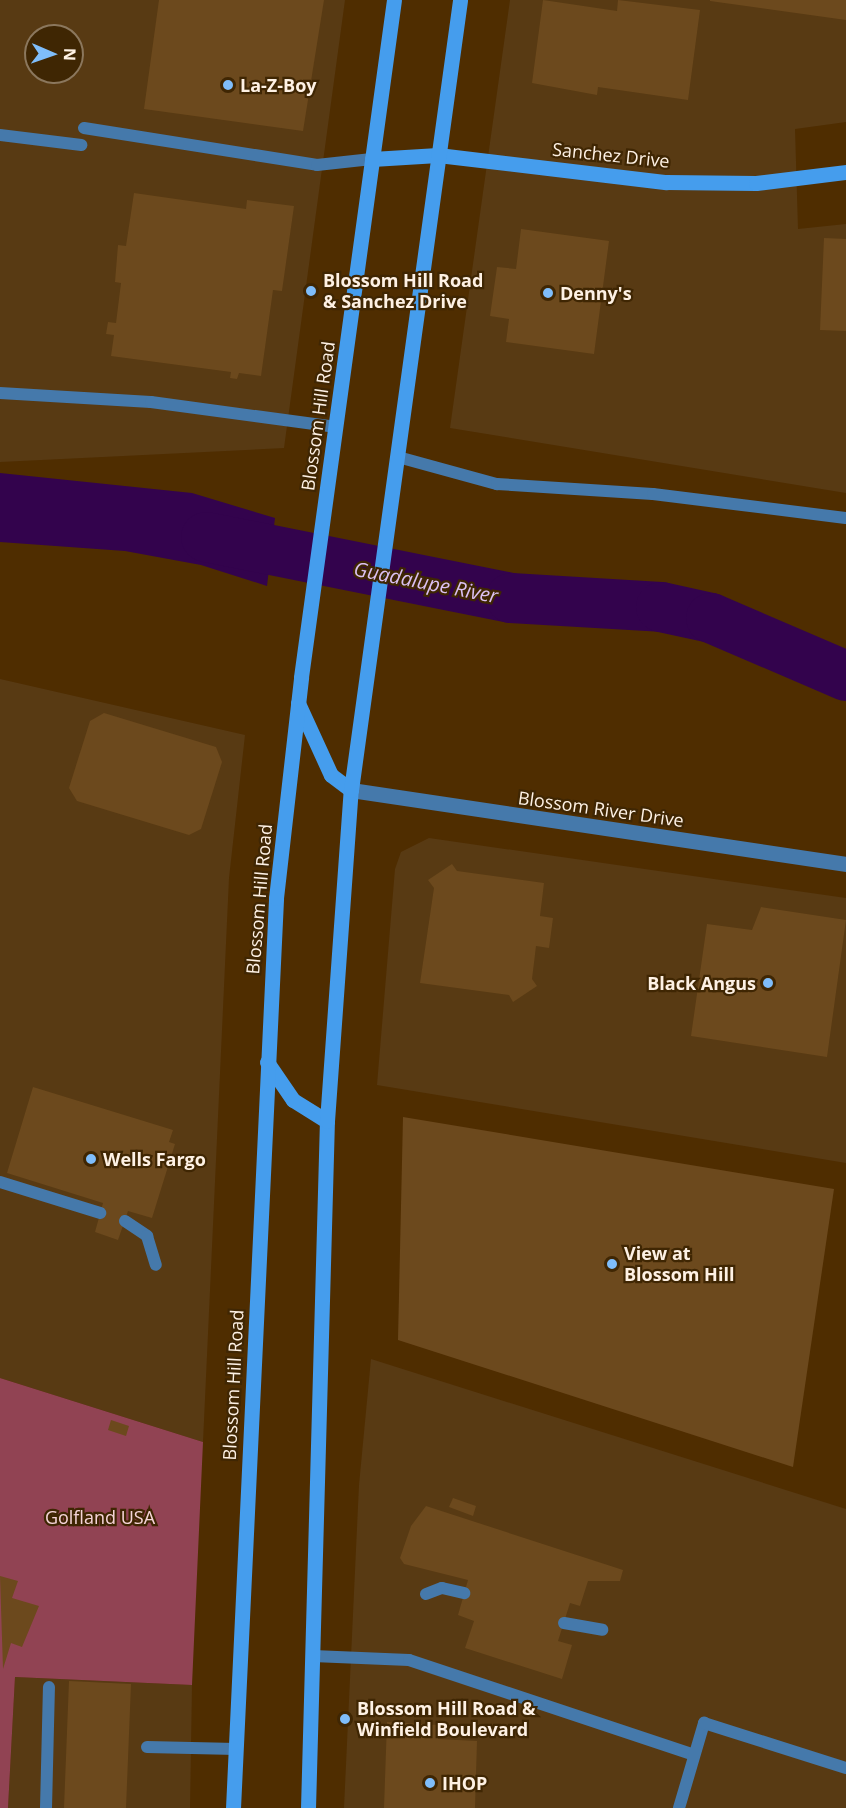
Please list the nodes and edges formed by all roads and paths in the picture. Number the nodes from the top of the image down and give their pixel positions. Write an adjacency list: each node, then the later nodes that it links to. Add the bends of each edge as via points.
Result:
1 (394, 0): 7 (main road, Blossom Hill Road)
2 (460, 0): 6 (main road)
3 (84, 128): 7 (lane, via 317,165)
4 (0, 135): 5 (lane)
5 (81, 145)
6 (438, 155): 7 (main road, Sanchez Drive); 8 (main road, Sanchez Drive, via 666,182 756,183); 11 (main road)
7 (372, 159): 10 (main road, Blossom Hill Road)
8 (846, 172)
9 (0, 393): 10 (lane, via 151,402)
10 (336, 427): 13 (main road, Blossom Hill Road)
11 (398, 458): 12 (lane, via 497,484 653,494); 14 (main road)
12 (846, 518)
13 (297, 702): 14 (main road, via 331,775); 16 (main road, Blossom Hill Road, via 276,898)
14 (351, 790): 15 (street, Blossom River Drive); 17 (main road)
15 (846, 864)
16 (267, 1062): 17 (main road, via 293,1100); 29 (main road, Blossom Hill Road)
17 (327, 1121): 26 (main road)
18 (0, 1182): 19 (lane)
19 (100, 1213)
20 (125, 1221): 21 (lane, via 147,1236)
21 (156, 1265)
22 (464, 1593): 23 (lane, via 442,1588)
23 (426, 1594)
24 (564, 1623): 25 (lane)
25 (602, 1630)
26 (313, 1656): 30 (lane, via 409,1660); 32 (main road)
27 (49, 1687): 33 (lane)
28 (147, 1748): 29 (lane)
29 (236, 1749): 34 (main road, Blossom Hill Road)
30 (694, 1755): 31 (lane, via 704,1723); 35 (lane)
31 (846, 1768)
32 (310, 1804)
33 (46, 1808)
34 (233, 1808)
35 (679, 1808)

